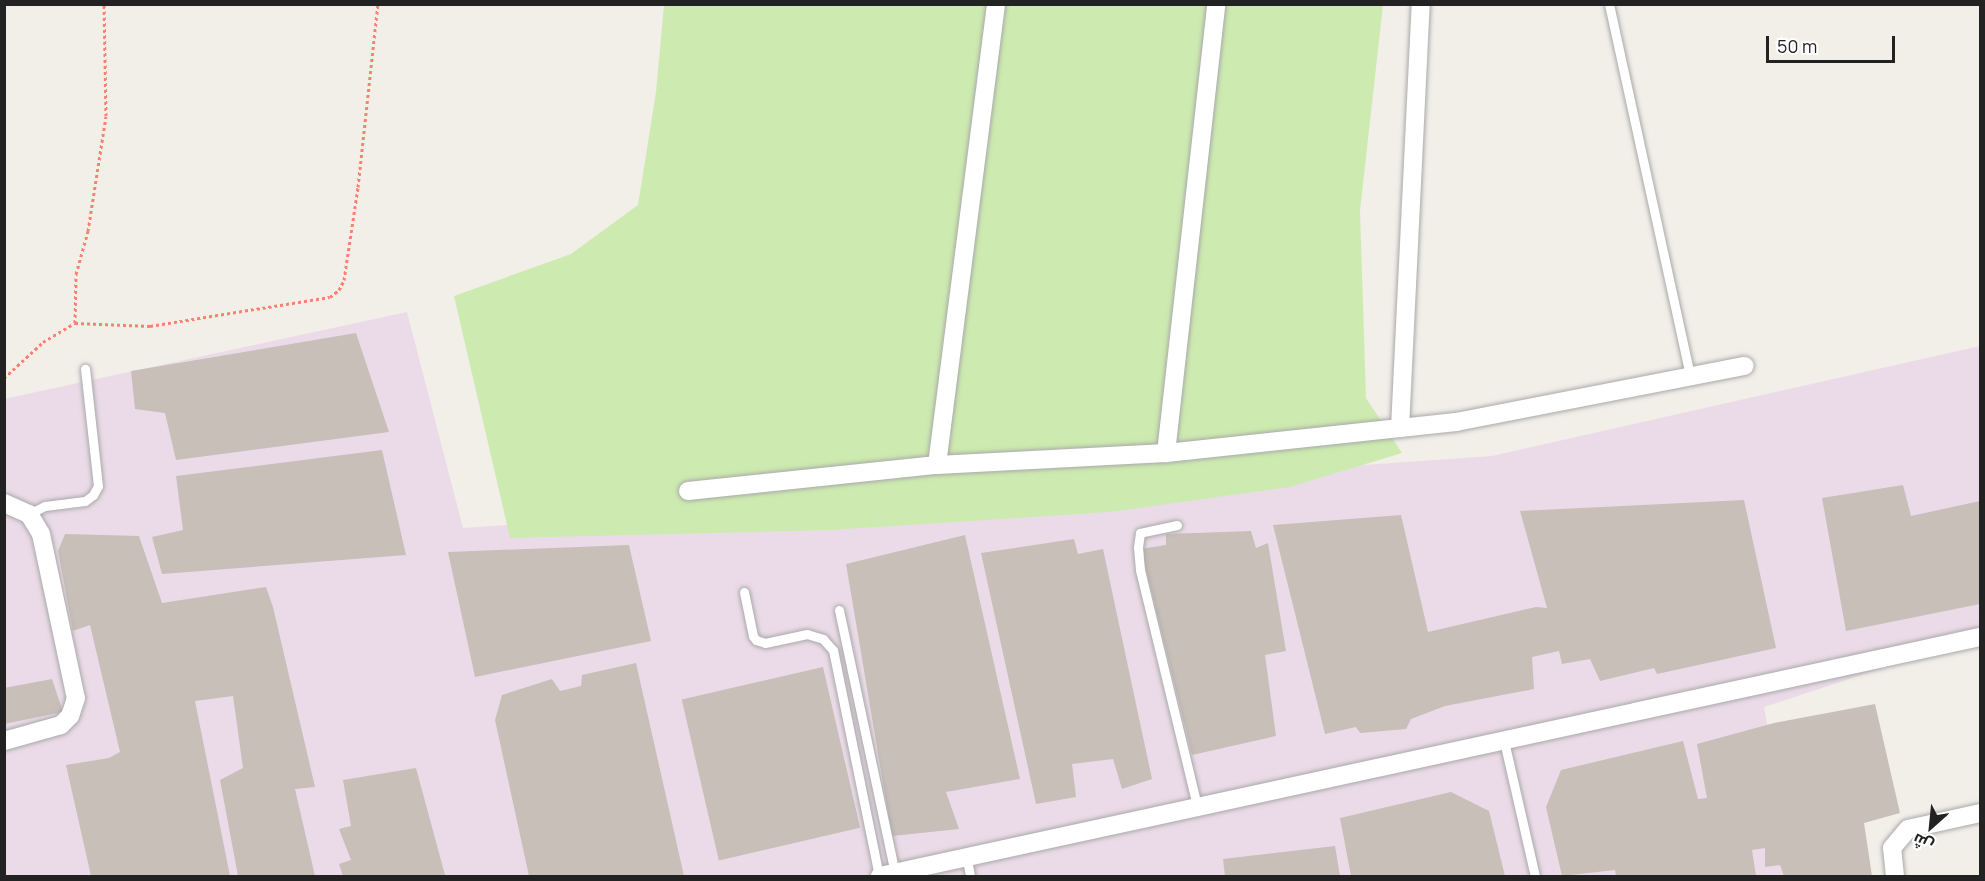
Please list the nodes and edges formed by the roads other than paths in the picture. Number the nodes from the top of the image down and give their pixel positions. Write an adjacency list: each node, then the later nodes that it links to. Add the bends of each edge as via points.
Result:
1 (996, 4): 10 (street)
2 (1216, 4): 9 (street)
3 (1421, 4): 8 (street)
4 (1609, 4): 7 (lane)
5 (1745, 366): 7 (street)
6 (85, 369): 13 (lane, via 98,486 85,501 45,506)
7 (1690, 376): 8 (street, via 1456,422)
8 (1400, 428): 9 (street)
9 (1166, 453): 10 (street)
10 (937, 465): 11 (street)
11 (687, 491)
12 (4, 503): 13 (street)
13 (29, 514): 18 (street, via 41,534 75,704 66,721 56,729)
14 (1177, 525): 20 (lane, via 1140,533 1138,547 1140,570)
15 (744, 592): 23 (lane, via 756,640 765,643 807,634 823,639 833,650)
16 (839, 610): 23 (lane)
17 (1980, 637): 19 (street)
18 (4, 741)
19 (1504, 741): 20 (street); 24 (lane)
20 (1197, 806): 22 (street)
21 (1980, 813): 25 (street, via 1908,829 1892,848)
22 (969, 868): 23 (street)
23 (885, 875)
24 (1535, 876)
25 (1895, 876)

